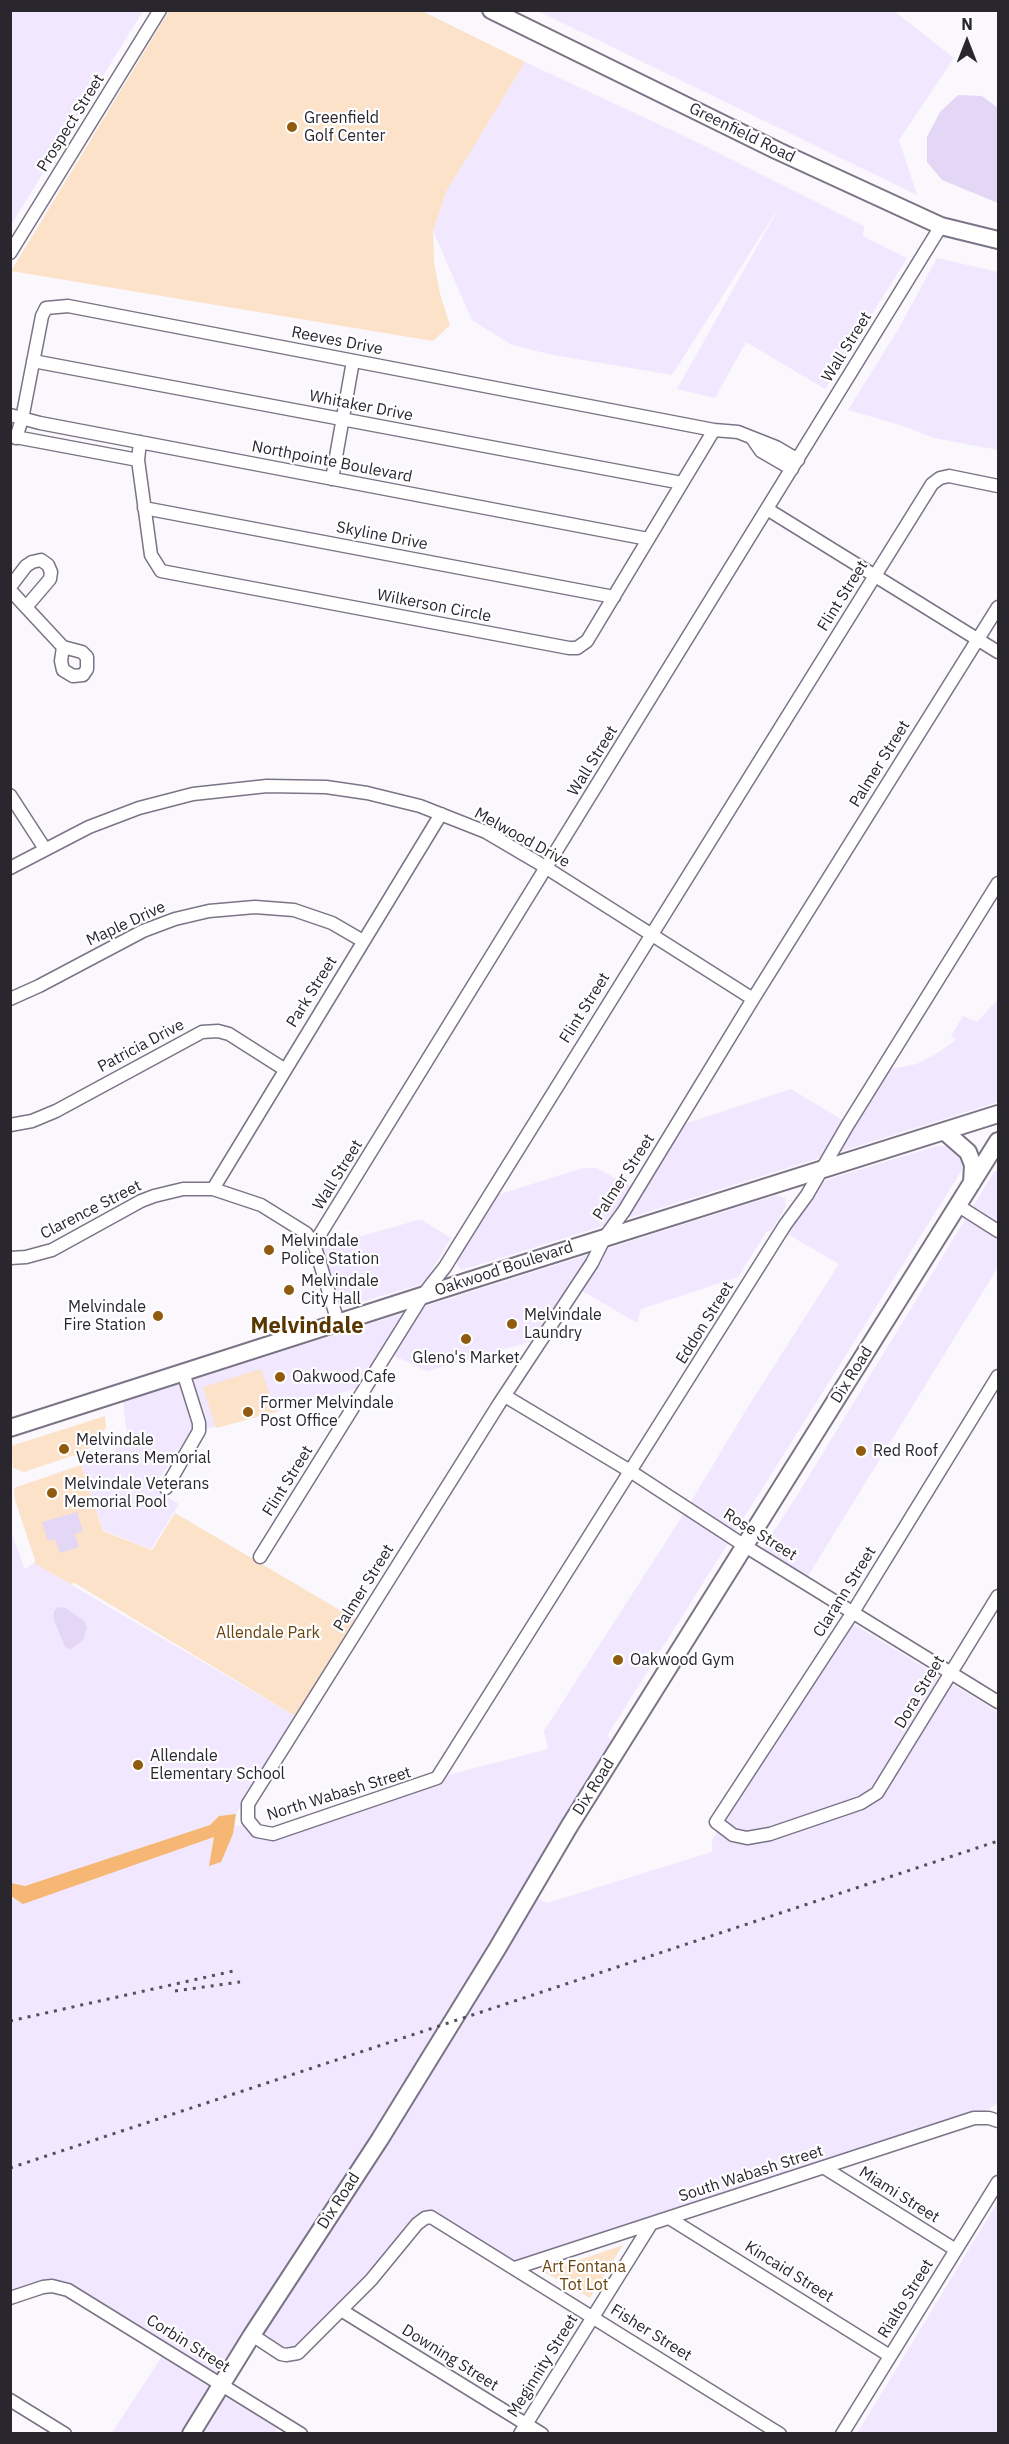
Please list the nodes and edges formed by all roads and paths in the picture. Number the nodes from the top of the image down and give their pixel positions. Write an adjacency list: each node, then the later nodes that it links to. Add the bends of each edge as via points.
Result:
1 (160, 10): 5 (street, Prospect Street)
2 (491, 10): 3 (main road, Greenfield Road)
3 (941, 226): 4 (main road, Greenfield Road); 14 (street, Wall Street)
4 (999, 240)
5 (10, 253)
6 (33, 361): 7 (street, Reeves Drive, via 46,308 68,306); 8 (street, Reeves Drive); 9 (street, Whitaker Drive)
7 (353, 361): 9 (street); 10 (street, Reeves Drive)
8 (16, 417): 11 (street, Reeves Drive); 12 (street, Northpointe Boulevard)
9 (342, 419): 15 (street); 16 (street, Whitaker Drive)
10 (714, 430): 14 (street, Reeves Drive, via 738,432 776,447); 16 (street, Wilkerson Circle)
11 (13, 437): 13 (street)
12 (140, 442): 13 (street, Wilkerson Circle); 15 (street, Northpointe Boulevard)
13 (138, 460): 18 (street, Wilkerson Circle)
14 (795, 464): 19 (street, Wall Street)
15 (332, 479): 20 (street, Northpointe Boulevard)
16 (682, 483): 20 (street, Wilkerson Circle)
17 (999, 486): 21 (street, Flint Street, via 949,476 940,478 932,484)
18 (144, 508): 23 (street, Skyline Drive); 23 (street, Wilkerson Circle, via 155,564 161,571 184,576 569,648 578,648 587,641)
19 (767, 509): 21 (street); 33 (street, Wall Street)
20 (648, 539): 23 (street, Wilkerson Circle)
21 (875, 576): 26 (street); 35 (street, Flint Street)
22 (10, 588): 24 (street); 24 (street, via 32,562 41,560 48,565 50,579)
23 (614, 597)
24 (27, 606): 27 (street)
25 (999, 607): 26 (street, Palmer Street)
26 (978, 640): 28 (street); 38 (street, Palmer Street)
27 (63, 647)
28 (999, 652)
29 (10, 795): 31 (street)
30 (441, 814): 31 (street, Melwood Drive, via 394,798 347,789 245,787 193,794 139,808); 33 (street, Melwood Drive, via 486,832); 36 (street, Park Street)
31 (45, 849): 32 (street, Melwood Drive)
32 (10, 868)
33 (546, 868): 35 (street, Melwood Drive); 50 (street, Wall Street)
34 (999, 883): 44 (street, Eddon Street)
35 (650, 935): 38 (street, Melwood Drive); 52 (street, Flint Street, via 445,1267)
36 (363, 941): 37 (street, Maple Drive, via 332,922 294,910 255,906 209,911 143,931); 39 (street, Park Street)
37 (10, 999)
38 (753, 999): 49 (street, Palmer Street)
39 (284, 1069): 41 (street, Patricia Drive, via 229,1034 202,1032 56,1111); 46 (street, Park Street)
40 (999, 1114): 42 (main road, Oakwood Boulevard)
41 (10, 1125)
42 (944, 1131): 44 (main road, Oakwood Boulevard); 45 (main road, via 968,1152 973,1165)
43 (999, 1141): 45 (main road, Dix Road)
44 (820, 1171): 49 (main road, Oakwood Boulevard); 58 (street, Eddon Street)
45 (972, 1183): 47 (main road, Dix Road)
46 (213, 1189): 50 (street, Clarence Street, via 261,1205 306,1233); 51 (street, Clarence Street, via 183,1189 154,1196 52,1250)
47 (957, 1205): 48 (street); 60 (main road, Dix Road)
48 (999, 1231)
49 (605, 1237): 52 (main road, Oakwood Boulevard); 56 (street, Palmer Street)
50 (314, 1244): 53 (street)
51 (10, 1258)
52 (423, 1295): 53 (main road, Oakwood Boulevard); 61 (street, Flint Street)
53 (338, 1322): 54 (main road, Oakwood Boulevard)
54 (183, 1372): 57 (main road, Oakwood Boulevard); 59 (street, via 199,1431)
55 (999, 1376): 63 (street, Clarann Street)
56 (505, 1396): 58 (street, Rose Street); 68 (street, Palmer Street, via 248,1804)
57 (10, 1428)
58 (630, 1471): 60 (street, Rose Street); 66 (street, Eddon Street)
59 (166, 1488)
60 (746, 1546): 63 (street, Rose Street); 79 (main road, Dix Road, via 391,2120)
61 (260, 1557)
62 (999, 1596): 64 (street, Dora Street)
63 (853, 1612): 64 (street, Rose Street); 67 (street, Clarann Street, via 716,1822 733,1835 747,1838 771,1834)
64 (951, 1673): 65 (street, Rose Street); 67 (street, Dora Street, via 877,1793)
65 (999, 1702)
66 (436, 1778): 68 (street, North Wabash Street, via 273,1834)
67 (866, 1801)
68 (252, 1826)
69 (999, 2121): 70 (street, South Wabash Street, via 974,2118)
70 (823, 2167): 72 (street, South Wabash Street); 74 (street, Miami Street)
71 (999, 2182): 74 (street, Rialto Street)
72 (669, 2218): 73 (street, South Wabash Street); 80 (street, Kincaid Street)
73 (651, 2224): 75 (street, South Wabash Street); 78 (street, Meginnity Street)
74 (956, 2250): 80 (street, Rialto Street)
75 (515, 2268): 77 (street, Fisher Street, via 432,2217 425,2218); 78 (street, Fisher Street)
76 (10, 2298): 81 (street, Corbin Street, via 43,2287 68,2290)
77 (340, 2310): 79 (street, via 294,2355 280,2354); 83 (street, Downing Street)
78 (593, 2316): 83 (street, Meginnity Street); 88 (street, Fisher Street)
79 (252, 2335): 81 (main road, Dix Road)
80 (890, 2356): 89 (street, Rialto Street)
81 (221, 2384): 85 (main road, Dix Road); 86 (street, Corbin Street)
82 (10, 2400): 84 (street)
83 (523, 2429): 87 (street, Downing Street)
84 (65, 2433)
85 (191, 2433)
86 (301, 2433)
87 (542, 2433)
88 (780, 2433)
89 (842, 2433)

